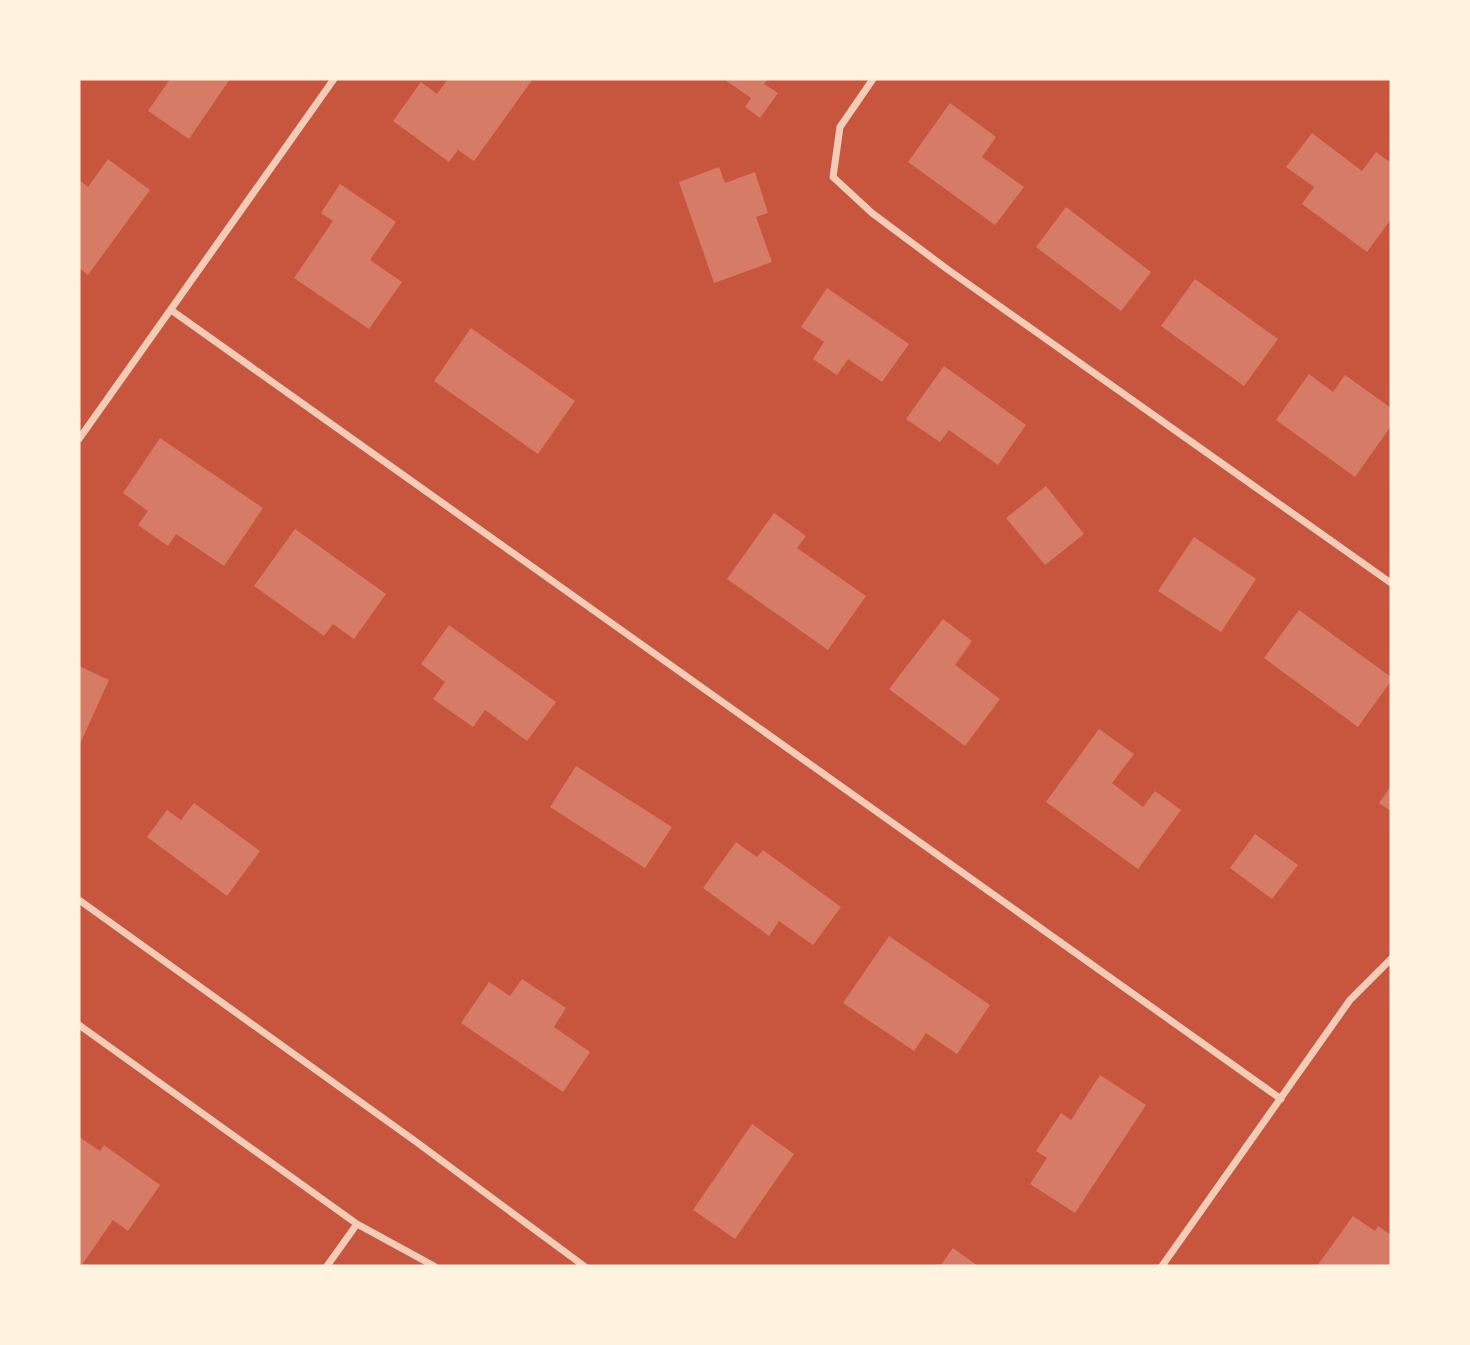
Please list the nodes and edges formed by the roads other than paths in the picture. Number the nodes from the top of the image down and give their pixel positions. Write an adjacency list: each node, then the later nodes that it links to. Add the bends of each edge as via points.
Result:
1 (334, 79): 3 (street)
2 (873, 79): 5 (street, via 840,127 833,177 872,213 958,277)
3 (171, 310): 4 (street); 9 (street)
4 (79, 439)
5 (1391, 583)
6 (79, 900): 13 (street)
7 (1391, 959): 9 (street, via 1350,1000)
8 (79, 1025): 10 (street)
9 (1281, 1099): 14 (street)
10 (357, 1224): 11 (street); 12 (street)
11 (327, 1266)
12 (434, 1266)
13 (584, 1266)
14 (1162, 1266)

